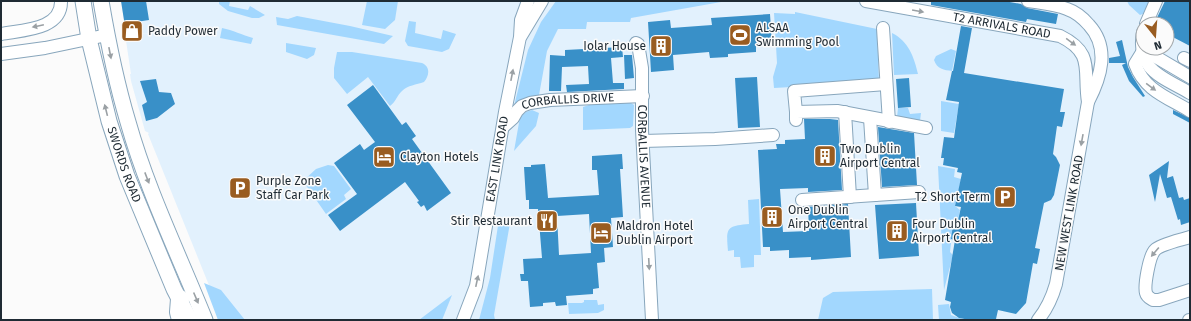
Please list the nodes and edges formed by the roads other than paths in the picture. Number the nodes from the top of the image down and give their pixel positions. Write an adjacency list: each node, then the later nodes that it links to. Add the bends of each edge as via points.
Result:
1 (61, 1): 11 (street, one-way to 11, via 59,14 45,25)
2 (84, 1): 14 (main road, SWORDS ROAD)
3 (102, 1): 12 (main road, SWORDS ROAD)
4 (528, 1): 13 (street, EAST LINK ROAD, via 521,20)
5 (542, 1): 13 (street)
6 (866, 1): 24 (street, T2 ARRIVALS ROAD, one-way to 24, via 1060,36 1073,43 1082,55 1087,68)
7 (1028, 1): 24 (street, via 1066,8 1086,22 1096,35 1101,50 1101,66)
8 (1156, 1): 9 (street)
9 (1149, 16)
10 (883, 28): 21 (street)
11 (1, 34)
12 (107, 35): 14 (street); 43 (main road, SWORDS ROAD, one-way to 43, via 120,94 137,150)
13 (520, 37): 29 (street, EAST LINK ROAD, one-way to 13)
14 (89, 39): 16 (street); 39 (main road, SWORDS ROAD, one-way to 14, via 127,176 109,121)
15 (636, 43): 23 (street, CORBALLIS AVENUE, via 640,56)
16 (1, 54)
17 (1139, 56): 25 (street, one-way to 25, via 1135,64 1145,83)
18 (1146, 56): 22 (street, via 1147,65 1152,70)
19 (1155, 56): 20 (street)
20 (1190, 77)
21 (886, 84): 26 (street, via 794,91 796,116); 28 (street)
22 (1190, 93)
23 (643, 96): 29 (street, CORBALLIS DRIVE, via 550,100 530,104 522,106); 32 (street, CORBALLIS AVENUE)
24 (1088, 102): 45 (street, NEW WEST LINK ROAD, one-way to 45, via 1056,284 1046,309)
25 (1190, 111)
26 (845, 112): 27 (street); 35 (street)
27 (870, 118): 28 (street); 34 (street)
28 (889, 122): 30 (street)
29 (503, 127): 40 (street, EAST LINK ROAD, one-way to 29, via 476,286)
30 (926, 128)
31 (773, 135): 32 (street)
32 (643, 141): 44 (street, CORBALLIS AVENUE, one-way to 44)
33 (919, 192): 34 (street)
34 (875, 195): 35 (street)
35 (850, 197): 36 (street)
36 (802, 200)
37 (1190, 237): 38 (street, one-way to 38, via 1154,251 1149,264 1146,294 1152,300 1159,300)
38 (1190, 290)
39 (180, 299): 41 (highway); 42 (main road, SWORDS ROAD)
40 (464, 319)
41 (181, 320)
42 (190, 320)
43 (205, 320)
44 (652, 320)
45 (1038, 320)

